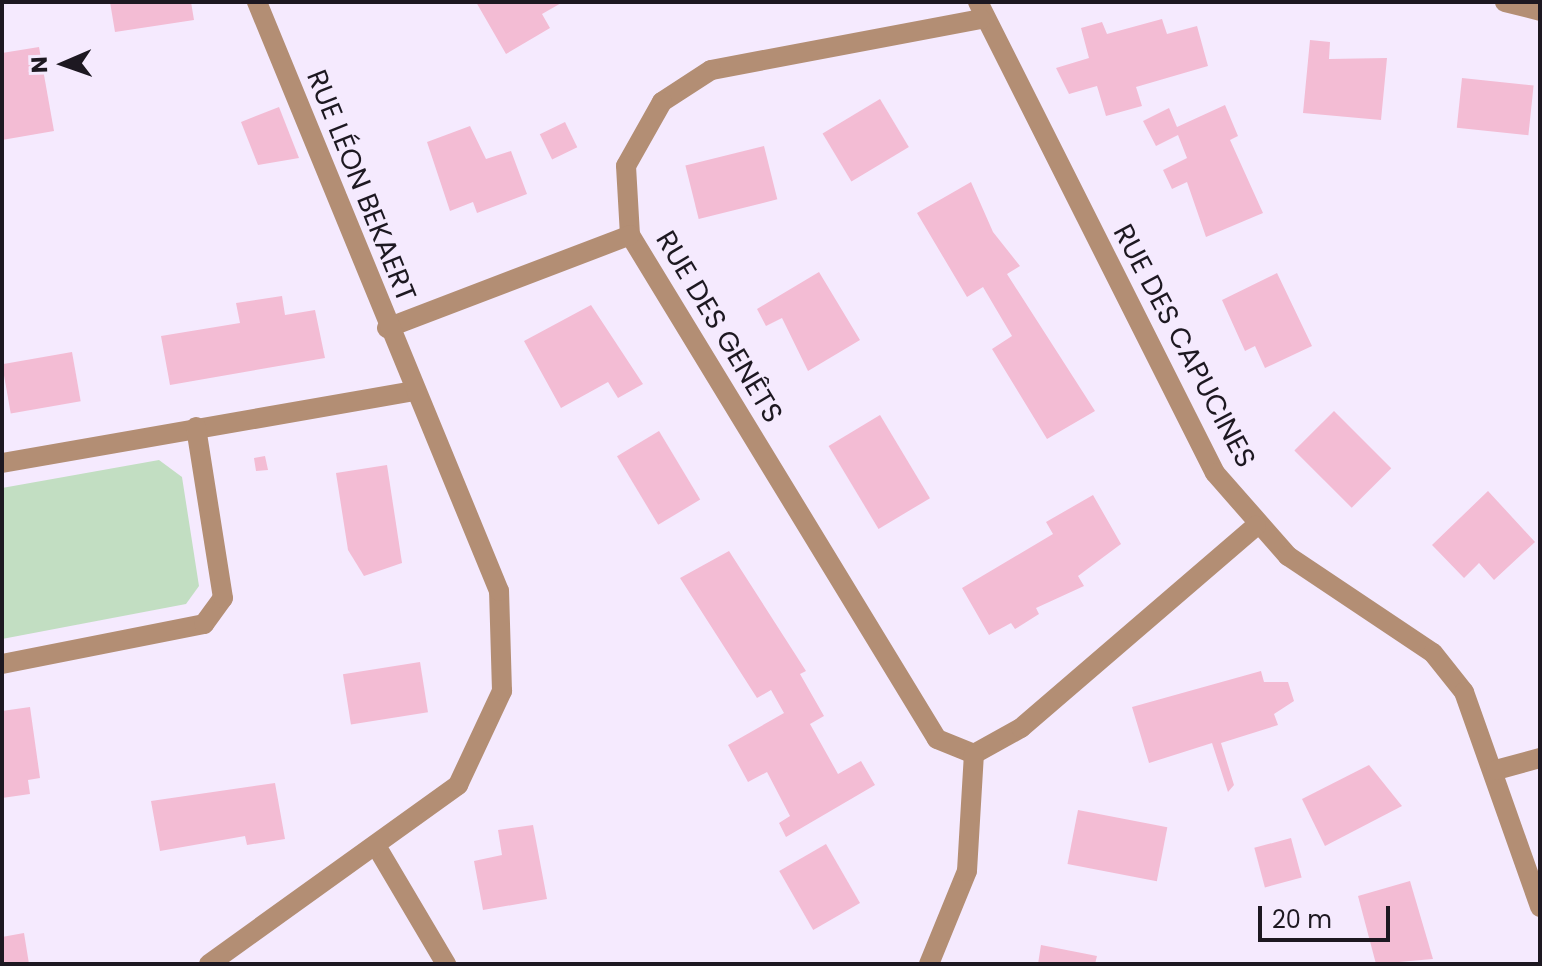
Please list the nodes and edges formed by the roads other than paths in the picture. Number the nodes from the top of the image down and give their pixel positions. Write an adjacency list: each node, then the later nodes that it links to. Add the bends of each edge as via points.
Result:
1 (257, 2): 6 (street, RUE LÉON BEKAERT)
2 (1505, 2): 4 (street)
3 (979, 10): 5 (street, RUE DES GENÊTS, via 711,70 662,102 626,166); 10 (street, RUE DES CAPUCINES, via 1215,473)
4 (1540, 11)
5 (630, 235): 6 (street); 12 (street, RUE DES GENÊTS, via 937,739)
6 (387, 328): 7 (street, RUE LÉON BEKAERT)
7 (415, 391): 8 (street); 15 (street, RUE LÉON BEKAERT, via 499,591 502,691 458,785)
8 (196, 427): 9 (street); 11 (street, via 223,598 204,624)
9 (2, 463)
10 (1256, 526): 12 (street, via 1021,728); 14 (street, RUE DES CAPUCINES, via 1433,653 1464,692)
11 (2, 664)
12 (974, 754): 19 (street, via 967,871)
13 (1540, 758): 14 (street)
14 (1496, 770): 16 (street, RUE DES CAPUCINES)
15 (378, 849): 17 (street, RUE LÉON BEKAERT); 18 (street)
16 (1540, 907)
17 (209, 964)
18 (446, 964)
19 (929, 964)

